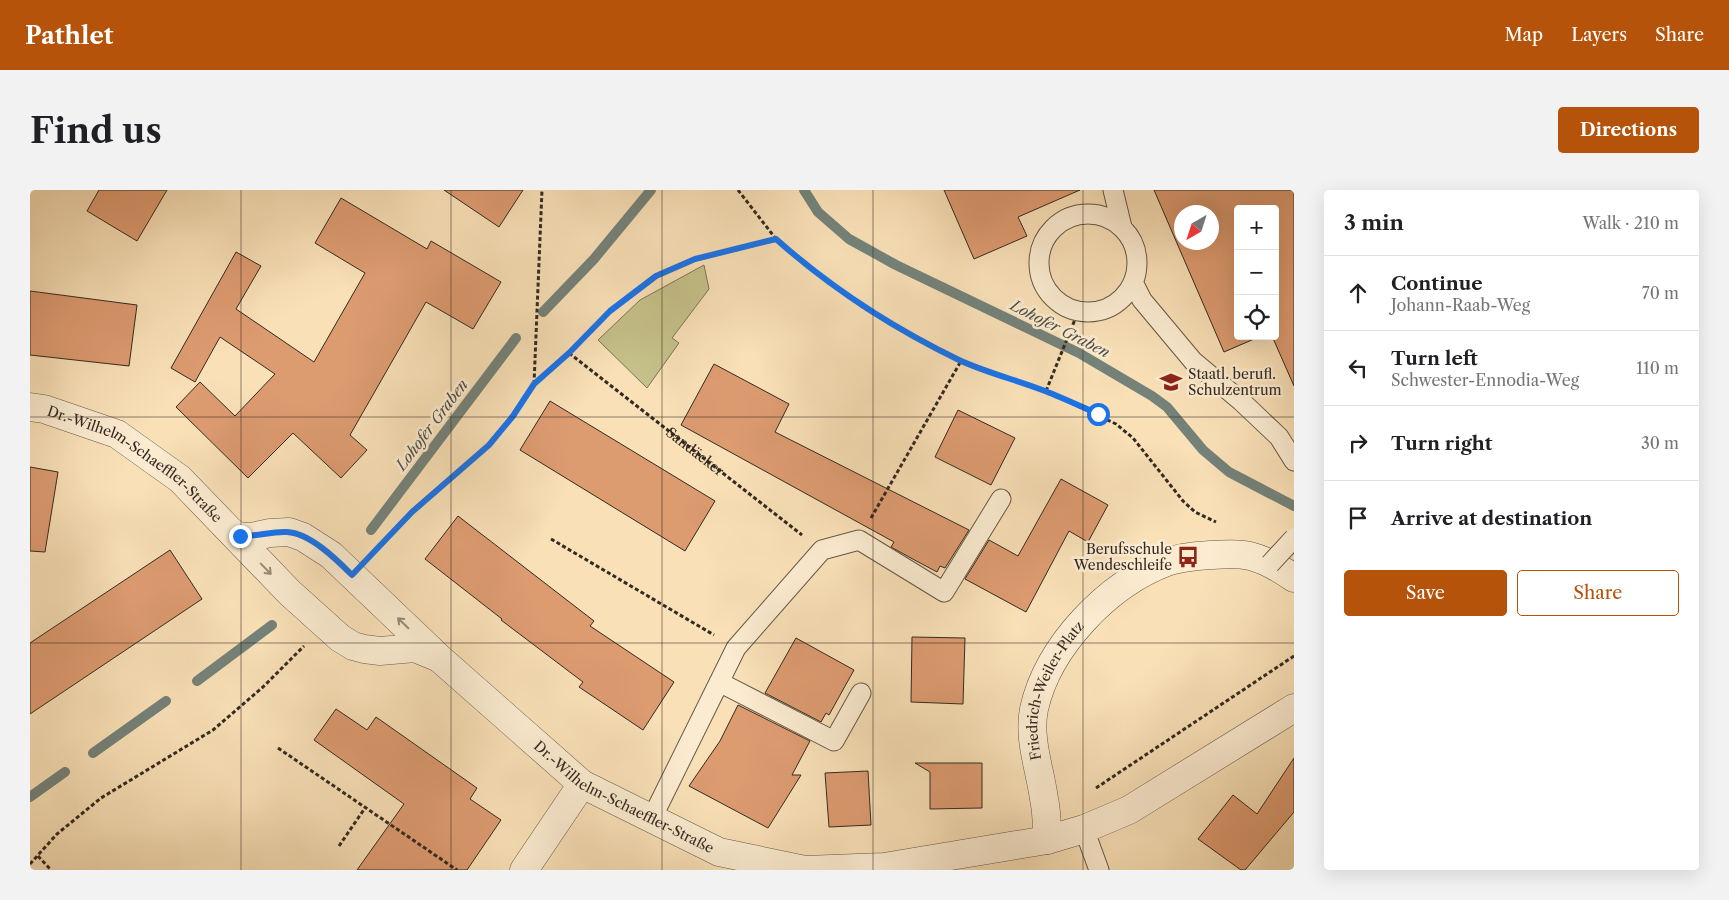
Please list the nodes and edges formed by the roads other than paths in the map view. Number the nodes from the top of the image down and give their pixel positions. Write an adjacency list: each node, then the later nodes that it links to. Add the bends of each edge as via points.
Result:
1 (1113, 190): 2 (lane)
2 (1122, 227): 3 (lane, via 1132,241 1137,257); 3 (lane, via 1106,217 1072,216 1057,224 1048,234 1040,250 1039,267 1043,283 1053,298 1078,312 1103,310 1118,302)
3 (1133, 282): 5 (lane, via 1142,300 1193,361 1279,437)
4 (30, 407): 7 (street, Dr.-Wilhelm-Schaeffler-Straße, via 117,434 180,479)
5 (1294, 461)
6 (1001, 499): 12 (lane, via 944,592 859,540 822,550 736,648)
7 (233, 533): 11 (street, Dr.-Wilhelm-Schaeffler-Straße, one-way to 11, via 323,625 353,646 380,651 416,648); 11 (street, Dr.-Wilhelm-Schaeffler-Straße, one-way to 7, via 331,555 304,537 289,532 250,537)
8 (1294, 538): 9 (lane, bridge)
9 (1270, 564): 10 (street, Friedrich-Weiler-Platz); 18 (street, Friedrich-Weiler-Platz, via 1250,556 1227,554 1168,561 1125,584 1066,641 1041,685 1034,710 1032,732 1044,798)
10 (1294, 578)
11 (438, 657): 15 (street, Dr.-Wilhelm-Schaeffler-Straße)
12 (719, 682): 13 (lane, via 834,741); 16 (lane)
13 (861, 693)
14 (1294, 708): 17 (street, via 1129,810)
15 (582, 784): 16 (street, Dr.-Wilhelm-Schaeffler-Straße); 20 (street)
16 (652, 818): 19 (street, Dr.-Wilhelm-Schaeffler-Straße, via 719,852 804,870)
17 (1084, 829): 18 (street); 21 (lane)
18 (1047, 840): 19 (street, Dr.-Wilhelm-Schaeffler-Straße)
19 (884, 868)
20 (524, 870)
21 (1099, 870)

